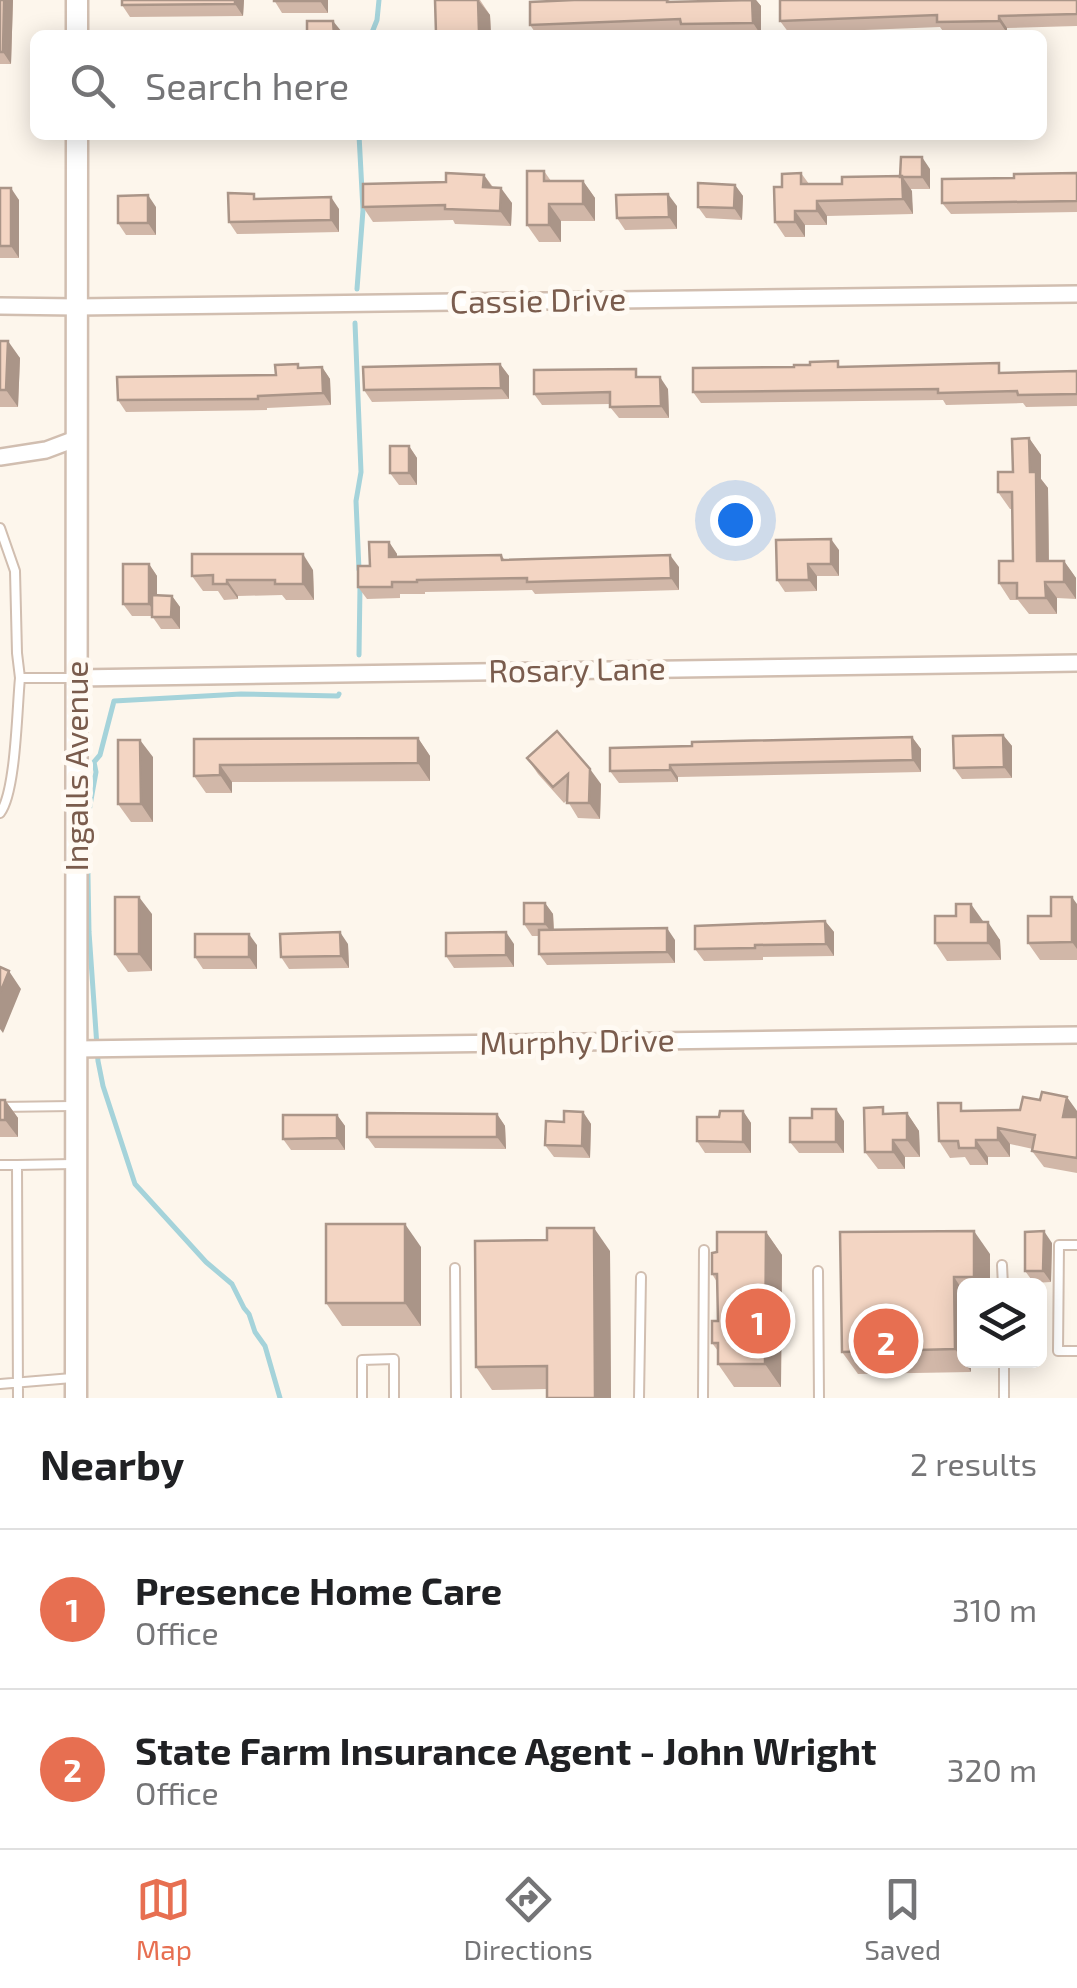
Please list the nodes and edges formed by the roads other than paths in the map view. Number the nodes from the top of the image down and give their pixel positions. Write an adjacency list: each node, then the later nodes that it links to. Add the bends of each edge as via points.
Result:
1 (77, 0): 2 (street)
2 (77, 30)
3 (77, 140): 6 (street, Ingalls Avenue)
4 (1077, 294): 6 (street, Cassie Drive)
5 (0, 306): 6 (street, Cassie Drive)
6 (76, 307): 7 (street, Ingalls Avenue)
7 (78, 438): 8 (street); 12 (street, Ingalls Avenue)
8 (0, 456)
9 (0, 528): 11 (lane, via 15,571)
10 (1077, 663): 12 (street, Rosary Lane)
11 (20, 678): 12 (lane); 14 (lane)
12 (78, 678): 17 (street, Ingalls Avenue)
13 (0, 760): 14 (lane)
14 (13, 761): 15 (lane)
15 (0, 813)
16 (1077, 1035): 17 (street, Murphy Drive)
17 (77, 1050): 18 (street, Ingalls Avenue)
18 (77, 1106): 19 (lane); 20 (street, Ingalls Avenue)
19 (0, 1107)
20 (77, 1164): 22 (lane); 34 (street, Ingalls Avenue)
21 (0, 1165): 22 (lane)
22 (17, 1165): 33 (lane)
23 (1077, 1245): 30 (lane, via 1058,1245 1058,1351)
24 (704, 1250): 40 (lane)
25 (1002, 1265): 29 (lane)
26 (456, 1268): 38 (lane)
27 (818, 1271): 41 (lane)
28 (641, 1277): 39 (lane)
29 (1003, 1278)
30 (1077, 1351)
31 (1004, 1368): 42 (lane)
32 (0, 1384): 33 (lane)
33 (18, 1384): 34 (lane); 35 (lane)
34 (76, 1388)
35 (18, 1398)
36 (362, 1398): 37 (lane, via 362,1360 394,1359)
37 (394, 1398)
38 (456, 1398)
39 (639, 1398)
40 (703, 1398)
41 (819, 1398)
42 (1004, 1398)

